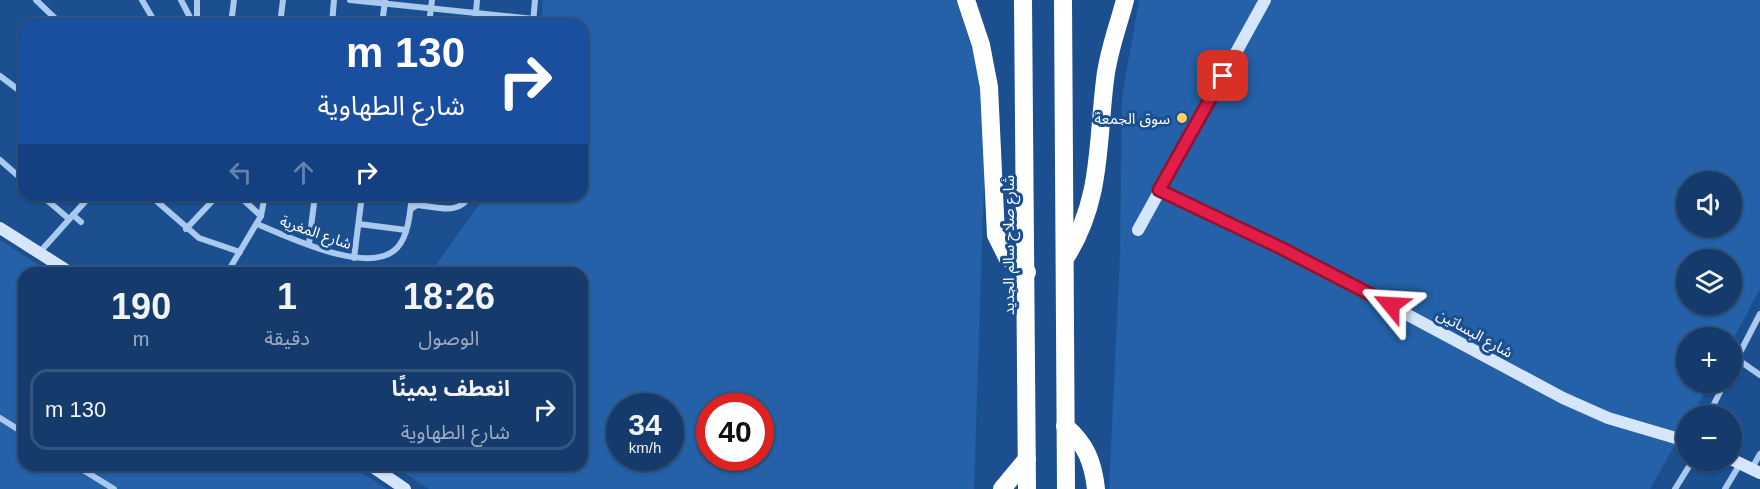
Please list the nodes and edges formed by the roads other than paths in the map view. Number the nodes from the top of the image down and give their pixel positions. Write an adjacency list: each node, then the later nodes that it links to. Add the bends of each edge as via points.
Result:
1 (36, 0): 20 (street)
2 (142, 0): 21 (street)
3 (181, 0): 22 (street)
4 (197, 0): 23 (street)
5 (234, 0): 24 (street)
6 (283, 0): 25 (street)
7 (334, 0): 26 (street)
8 (350, 0): 17 (street)
9 (432, 0): 18 (street)
10 (477, 0): 19 (street)
11 (535, 0): 31 (street)
12 (966, 0): 64 (highway, via 981,45 989,87 996,235 1007,257)
13 (1023, 0): 64 (highway, شارع صلاح سالم الجديد)
14 (1063, 0): 61 (highway)
15 (1125, 0): 61 (highway, via 1105,80 1094,191 1084,226)
16 (1265, 0): 36 (street)
17 (385, 2): 18 (street); 27 (street)
18 (431, 8): 19 (street); 28 (street)
19 (476, 13): 29 (street); 30 (street)
20 (55, 18)
21 (152, 18)
22 (192, 18)
23 (195, 18)
24 (232, 18)
25 (281, 18)
26 (332, 18)
27 (383, 18)
28 (430, 18)
29 (476, 18)
30 (512, 18)
31 (533, 18)
32 (0, 76): 33 (street)
33 (18, 90)
34 (0, 160): 35 (street)
35 (18, 176)
36 (1159, 190): 56 (street); 72 (street, شارع البساتين, via 1281,248 1563,398 1608,418)
37 (49, 201): 49 (street)
38 (86, 201): 49 (street)
39 (156, 201): 54 (street)
40 (212, 201): 54 (street)
41 (245, 201): 48 (street)
42 (263, 201): 48 (street)
43 (314, 201): 57 (street)
44 (361, 201): 52 (street)
45 (412, 201): 47 (street, شارع المغرية)
46 (467, 201): 47 (street, via 458,209 417,205)
47 (411, 209): 55 (street, شارع المغرية)
48 (261, 216): 51 (street)
49 (71, 217): 50 (street); 59 (street)
50 (81, 222)
51 (257, 224): 57 (street, شارع المغرية); 58 (street)
52 (359, 224): 55 (street); 60 (street)
53 (0, 228): 59 (street)
54 (186, 229): 58 (street, via 206,241)
55 (406, 230): 60 (street, شارع المغرية, via 390,253)
56 (1138, 230)
57 (309, 244): 60 (street, شارع المغرية)
58 (240, 252): 63 (street)
59 (39, 253): 62 (street)
60 (354, 258)
61 (1065, 258): 70 (highway)
62 (61, 267)
63 (231, 267)
64 (1027, 272): 74 (highway, شارع صلاح سالم الجديد)
65 (1760, 314): 66 (street)
66 (1742, 349)
67 (1742, 362): 68 (street)
68 (1760, 375)
69 (0, 418): 71 (street)
70 (1065, 426): 83 (highway); 84 (highway, via 1089,456)
71 (18, 429)
72 (1676, 438)
73 (1760, 454): 75 (street)
74 (1028, 459): 81 (highway); 82 (highway, شارع صلاح سالم الجديد)
75 (1746, 466): 86 (street)
76 (85, 471): 79 (street)
77 (379, 471): 80 (street)
78 (1686, 471): 85 (street)
79 (114, 489)
80 (405, 489)
81 (1002, 489)
82 (1028, 489)
83 (1066, 489)
84 (1096, 489)
85 (1675, 489)
86 (1725, 489)

